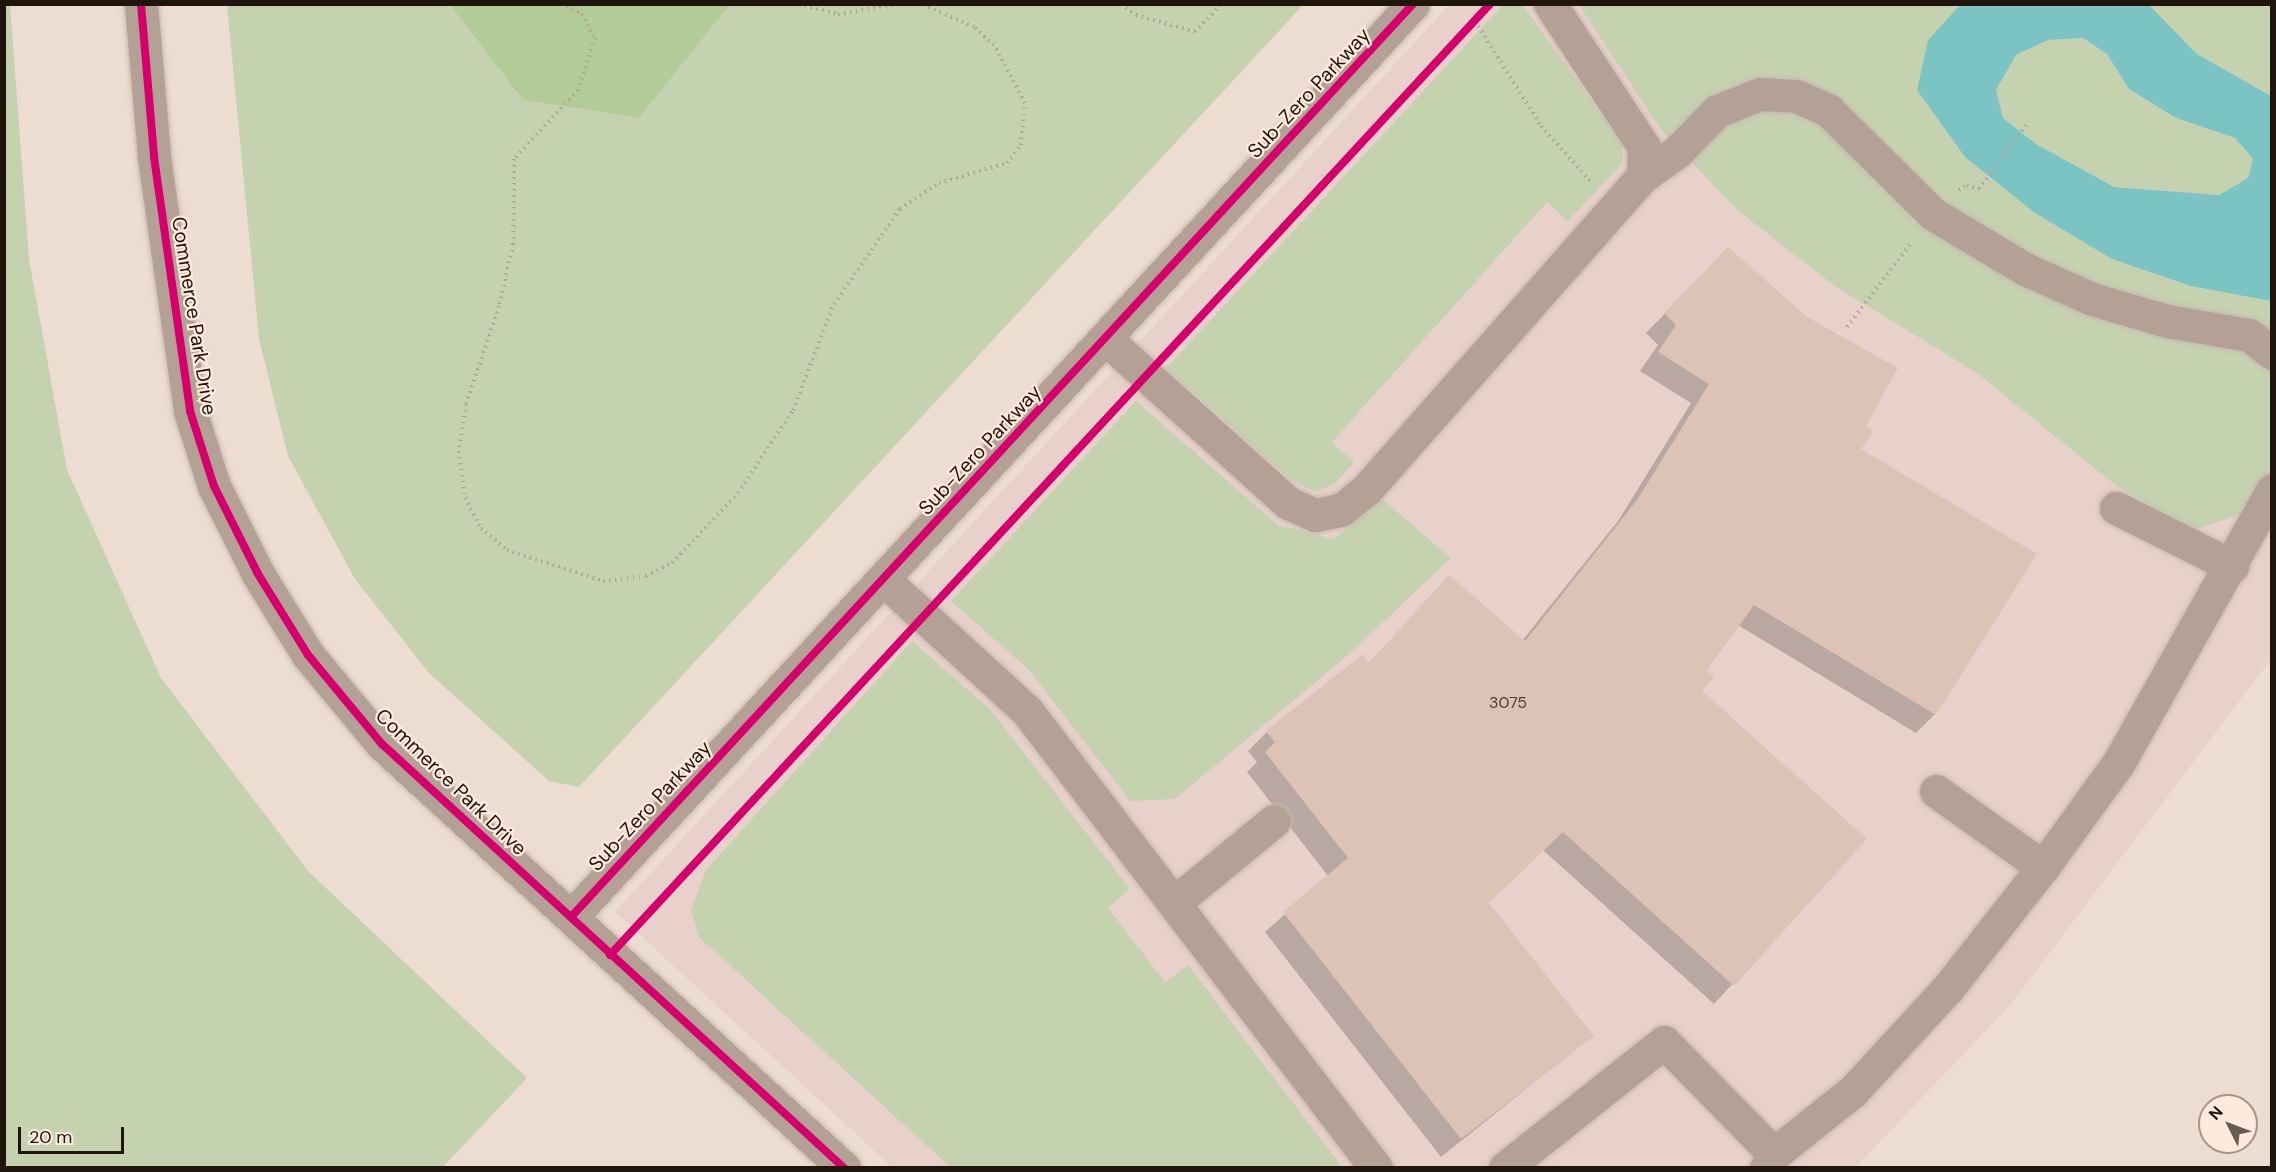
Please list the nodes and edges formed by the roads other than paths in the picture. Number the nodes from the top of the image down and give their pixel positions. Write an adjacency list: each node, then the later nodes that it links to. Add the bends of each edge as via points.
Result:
1 (141, 4): 15 (street, Commerce Park Drive, via 154,157 190,411 214,486 258,574 308,655 382,744)
2 (1413, 4): 5 (street, Sub-Zero Parkway)
3 (1550, 4): 4 (street, via 1644,147)
4 (1643, 176): 5 (street, via 1366,490 1341,510 1315,514 1288,503); 6 (street, via 1677,152 1717,111 1760,93 1796,96 1829,111 1933,214 2025,268 2092,299 2167,321 2249,335)
5 (1106, 339): 10 (street, Sub-Zero Parkway)
6 (2271, 353)
7 (2271, 490): 9 (street)
8 (2116, 508): 9 (street)
9 (2232, 566): 13 (street, via 2119,762)
10 (883, 579): 14 (street, via 1027,711); 15 (street, Sub-Zero Parkway)
11 (1936, 791): 13 (street)
12 (1274, 821): 14 (street)
13 (2043, 867): 16 (street, via 1948,988 1853,1091)
14 (1174, 903): 18 (street)
15 (571, 917): 17 (street, Commerce Park Drive)
16 (1770, 1161): 19 (street, via 1664,1042)
17 (844, 1167)
18 (1376, 1167)
19 (1505, 1167)

